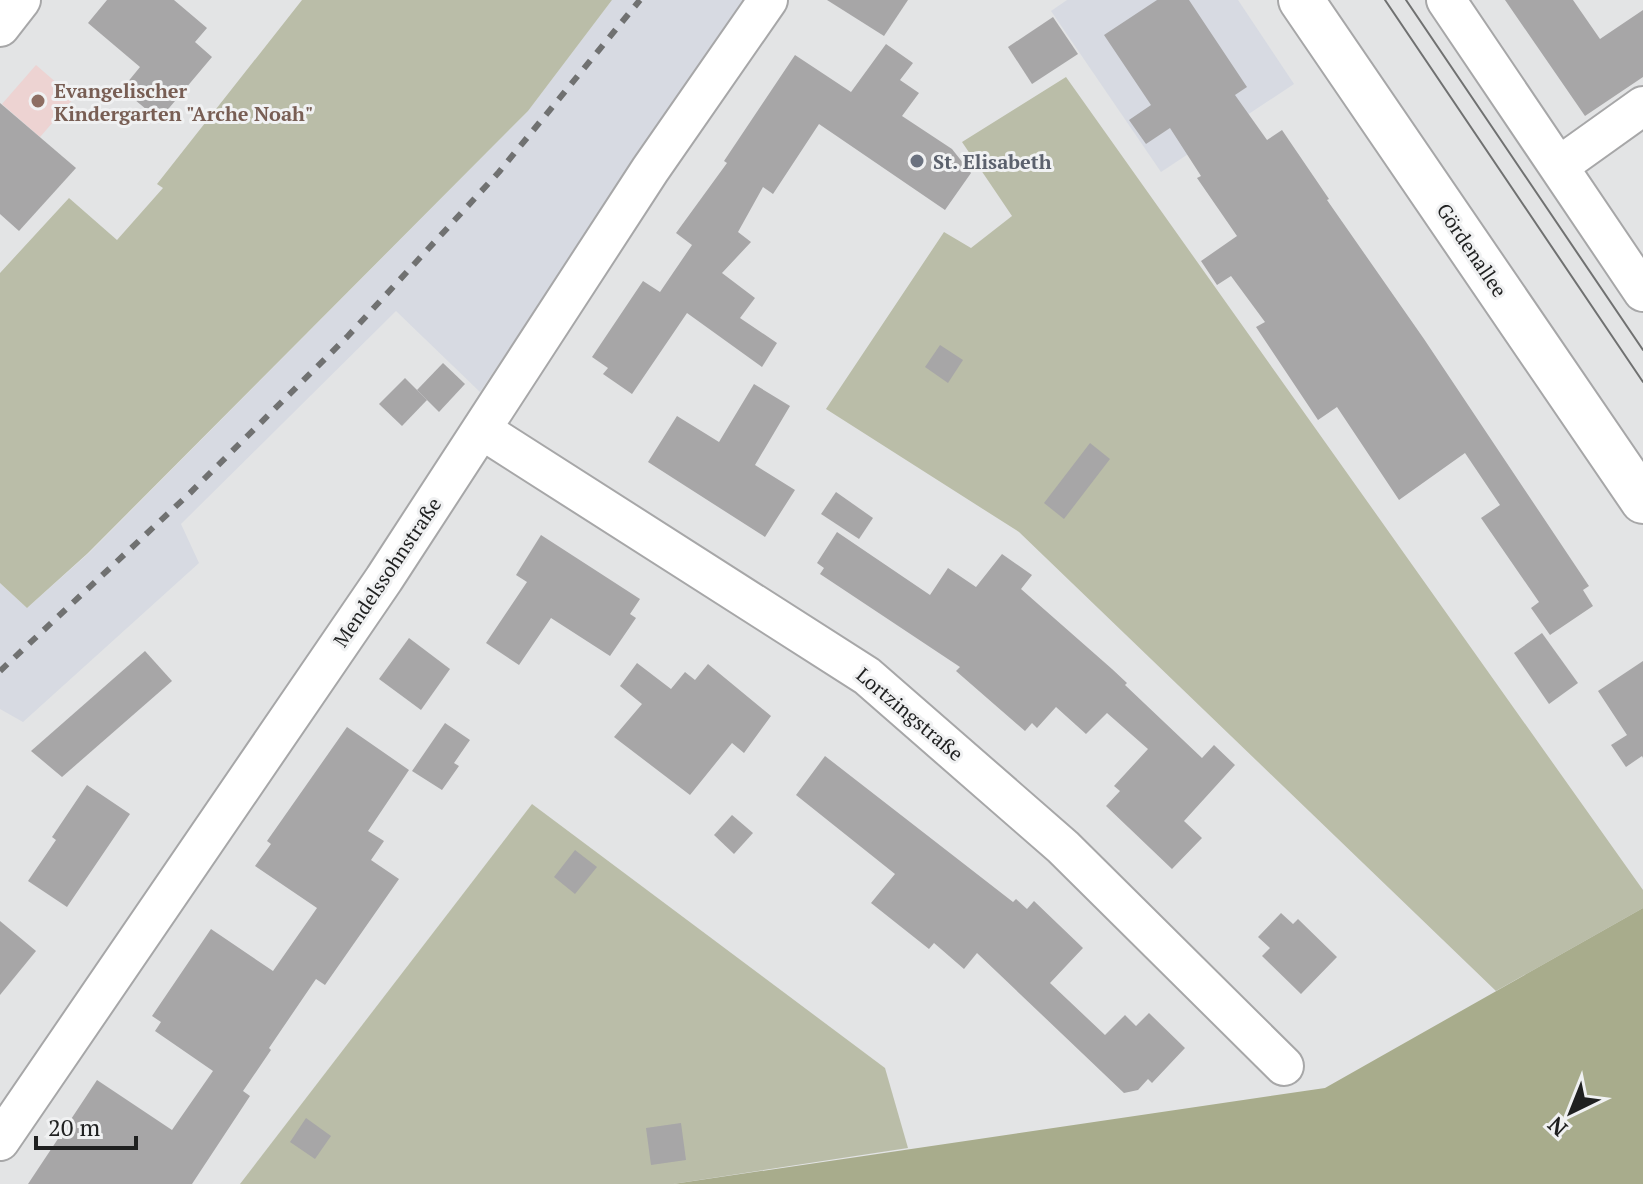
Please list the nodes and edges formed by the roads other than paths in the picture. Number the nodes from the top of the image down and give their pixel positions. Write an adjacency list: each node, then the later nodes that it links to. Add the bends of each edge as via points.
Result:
1 (21, 0): 5 (street)
2 (768, 0): 9 (street, Mendelssohnstraße, via 650,170)
3 (1301, 0): 10 (street, Gördenallee)
4 (1446, 0): 7 (street)
5 (0, 27)
6 (1643, 106): 7 (street)
7 (1559, 166): 8 (street)
8 (1643, 292)
9 (482, 430): 11 (street, Lortzingstraße, via 867,676 1063,847); 12 (street, Mendelssohnstraße)
10 (1643, 501)
11 (1284, 1066)
12 (0, 1141)

